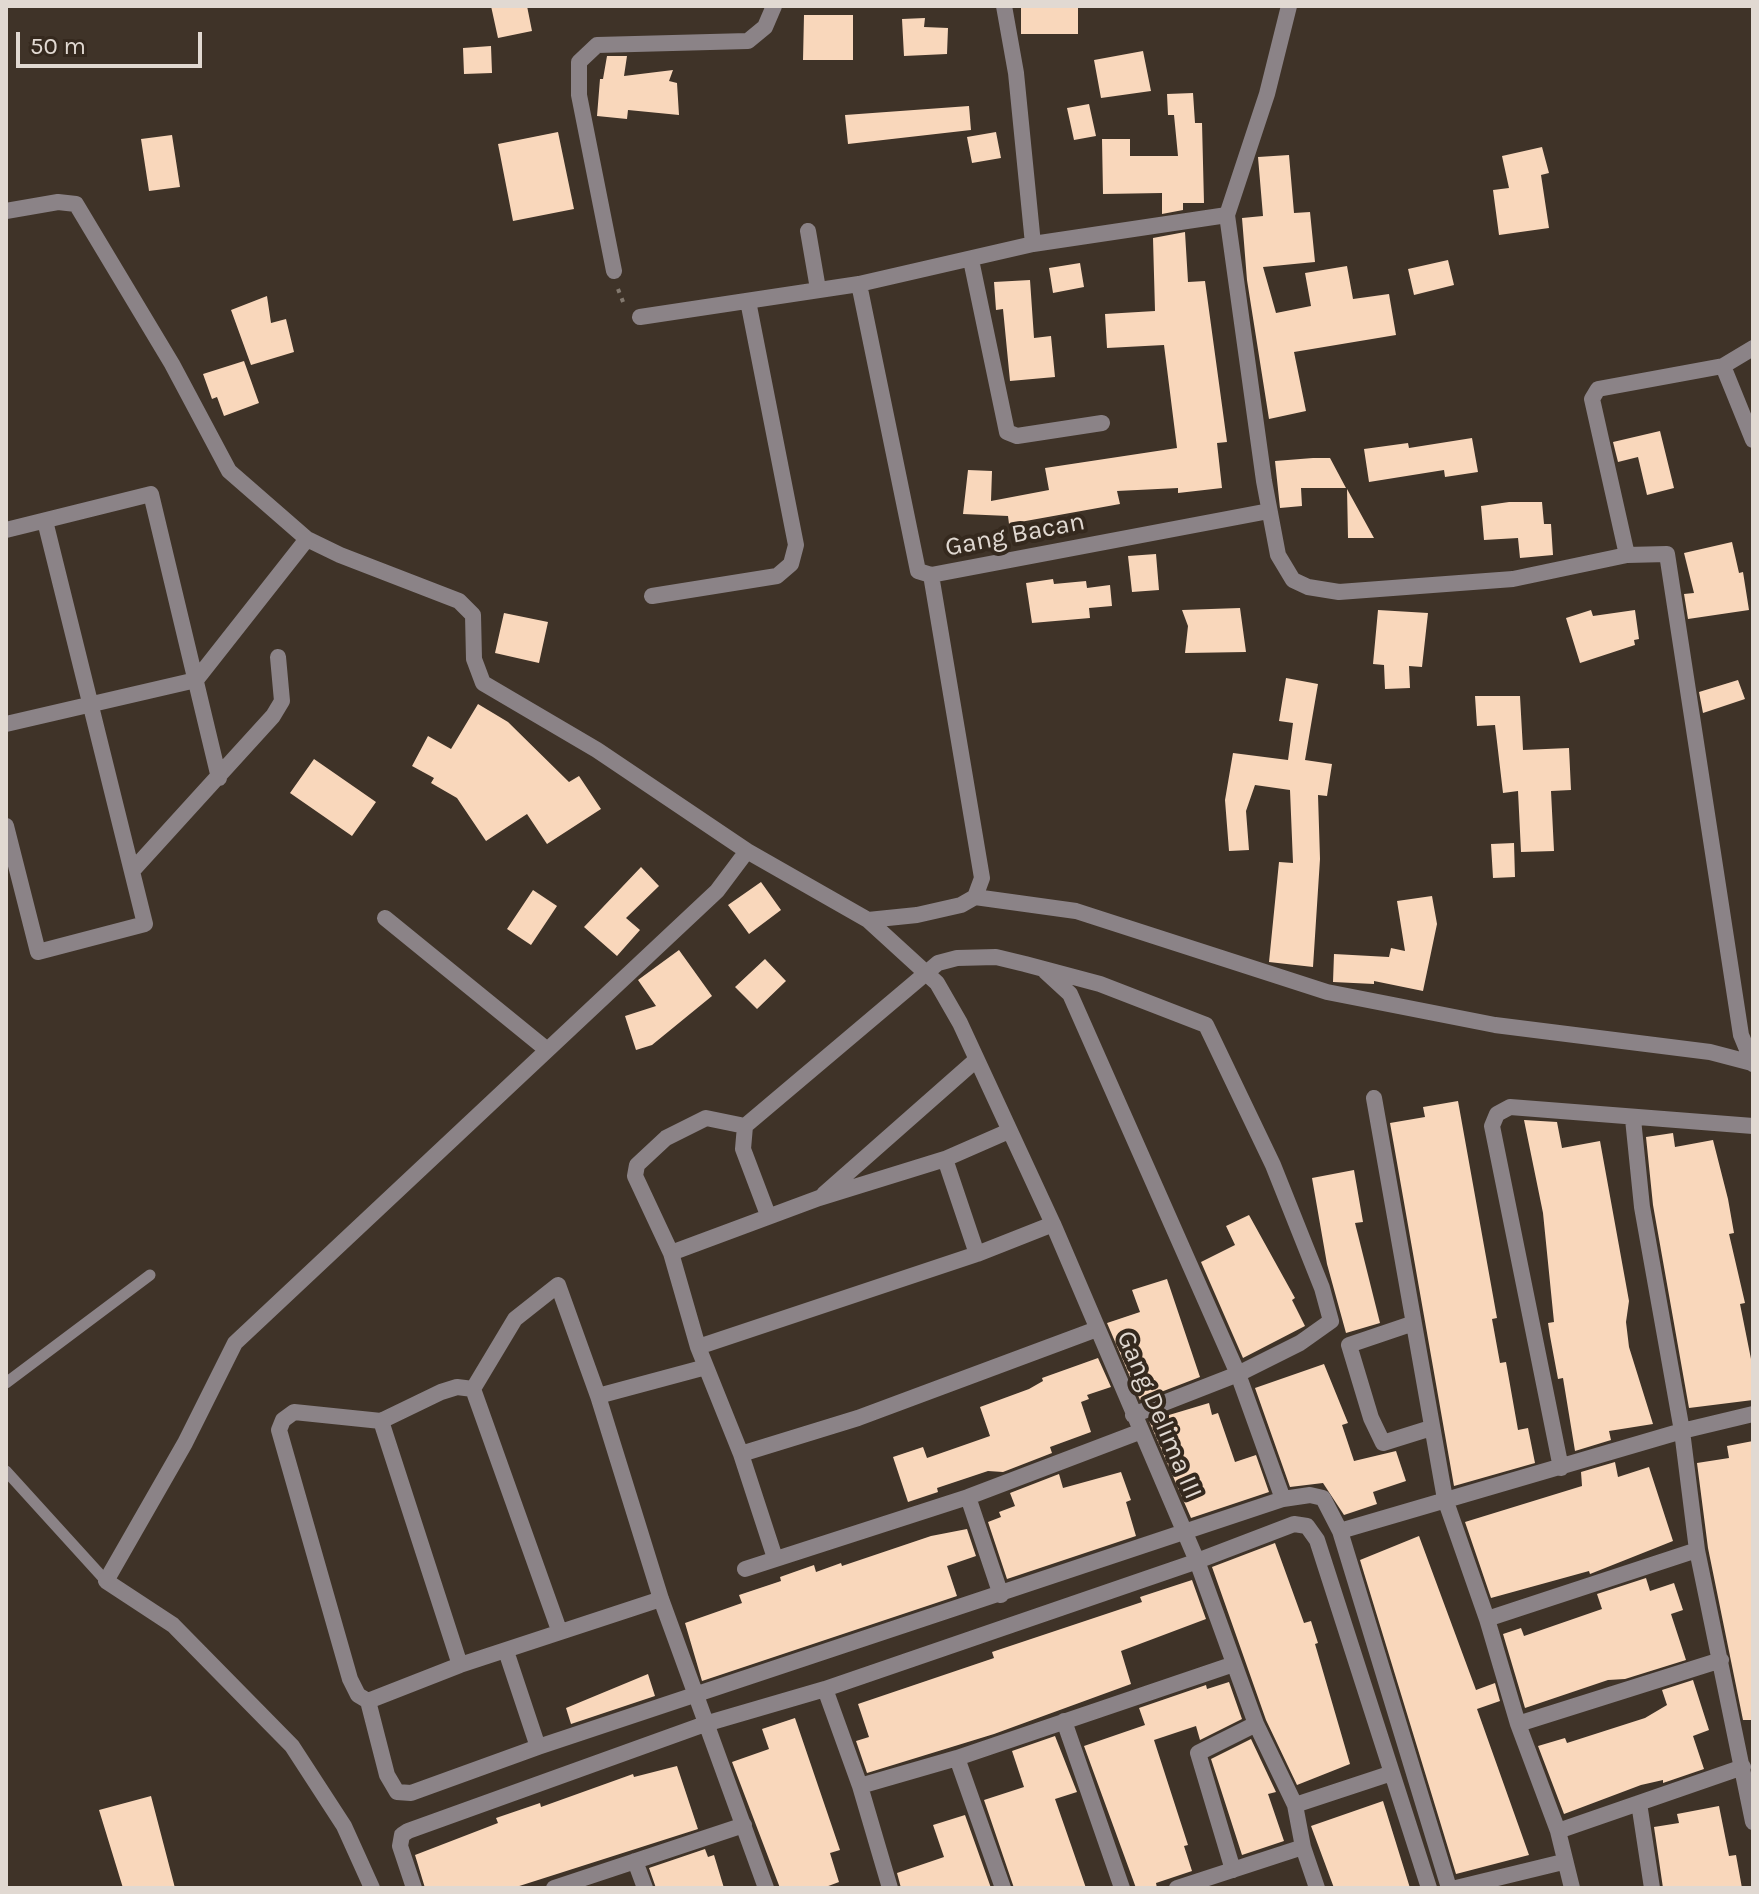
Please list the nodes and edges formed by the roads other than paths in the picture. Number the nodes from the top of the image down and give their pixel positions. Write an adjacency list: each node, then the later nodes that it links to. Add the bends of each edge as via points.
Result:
1 (774, 6): 9 (street, via 765,27 748,41 597,45 579,62 579,95)
2 (1004, 6): 7 (street)
3 (1289, 6): 5 (street)
4 (6, 211): 21 (street, Gang Delima III, via 76,204 229,471)
5 (1227, 215): 7 (street); 18 (street)
6 (808, 231): 11 (street)
7 (1033, 244): 8 (street)
8 (971, 260): 10 (street); 16 (street, via 1007,432 1017,436)
9 (614, 271)
10 (859, 284): 11 (street); 23 (street, Gang Bacan, via 914,564)
11 (818, 289): 12 (street)
12 (748, 301): 13 (street); 24 (street, via 796,545 791,564 777,576)
13 (640, 317)
14 (1753, 348): 15 (street)
15 (1723, 366): 17 (street); 22 (street, via 1598,389 1592,399)
16 (1102, 423)
17 (1753, 440)
18 (1269, 511): 22 (street, via 1278,555 1293,580 1339,592 1513,579); 23 (street, Gang Bacan)
19 (45, 521): 20 (street); 26 (street, via 151,494); 27 (street)
20 (6, 530)
21 (307, 539): 26 (street); 31 (street, Gang Delima III, via 459,601 473,615 474,659 483,683 597,750)
22 (1627, 555): 40 (street, via 1667,554 1741,1035)
23 (931, 575): 33 (street, via 982,878)
24 (652, 596)
25 (278, 657): 29 (street, via 282,701)
26 (196, 680): 27 (street); 29 (street)
27 (90, 704): 28 (street); 32 (street)
28 (6, 724)
29 (219, 778): 32 (street)
30 (6, 826): 32 (street, via 38,952 145,924)
31 (747, 851): 35 (street, Gang Delima III); 38 (street, via 717,891)
32 (132, 871)
33 (975, 897): 35 (street, via 917,915); 40 (street, via 1076,911 1327,992 1495,1025 1710,1052)
34 (385, 918): 38 (street)
35 (868, 920): 37 (street, Gang Delima III)
36 (1044, 969): 37 (street, via 996,957 957,958); 58 (street, via 1070,994); 58 (street, via 1183,1014 1206,1025 1219,1049 1273,1165 1331,1321)
37 (927, 972): 39 (street, Gang Delima III); 43 (street)
38 (546, 1049): 79 (street, via 235,1343)
39 (976, 1060): 45 (street, Gang Delima III); 48 (street)
40 (1753, 1064)
41 (1374, 1098): 54 (street)
42 (1633, 1119): 44 (street); 66 (street, via 1642,1207); 68 (street, via 1510,1107 1497,1114 1492,1126)
43 (745, 1126): 49 (street, via 743,1149); 51 (street, via 706,1118 666,1138 637,1165 638,1186)
44 (1752, 1126): 46 (street)
45 (1009, 1131): 47 (street); 50 (street, Gang Delima III)
46 (1753, 1144)
47 (945, 1159): 48 (street); 52 (street)
48 (819, 1198): 49 (street)
49 (768, 1215): 51 (street)
50 (1053, 1224): 52 (street); 55 (street, Gang Delima III)
51 (671, 1253): 56 (street)
52 (977, 1254): 56 (street)
53 (150, 1275): 59 (lane)
54 (1411, 1324): 65 (street); 65 (street, via 1349,1345 1383,1443)
55 (1097, 1329): 64 (street, Gang Delima III); 67 (street, via 858,1418)
56 (698, 1347): 57 (street)
57 (706, 1367): 61 (street); 67 (street)
58 (1238, 1374): 64 (street); 71 (street)
59 (6, 1383)
60 (473, 1389): 61 (street, via 515,1319 558,1285); 63 (street, via 441,1392); 83 (street)
61 (598, 1396): 81 (street)
62 (1753, 1414): 66 (street)
63 (381, 1421): 87 (street); 90 (street, via 294,1412 279,1430 350,1679)
64 (1136, 1424): 70 (street); 74 (street, Gang Delima III)
65 (1431, 1428): 72 (street)
66 (1682, 1431): 68 (street); 75 (street)
67 (741, 1454): 76 (street)
68 (1561, 1468): 72 (street)
69 (6, 1471): 79 (lane)
70 (968, 1497): 76 (street); 80 (street)
71 (1283, 1499): 73 (street, via 1300,1494 1323,1498); 74 (street)
72 (1445, 1499): 73 (street); 82 (street)
73 (1340, 1531): 120 (street)
74 (1183, 1535): 77 (street, Gang Delima III); 80 (street)
75 (1697, 1550): 82 (street); 85 (street)
76 (775, 1558): 78 (street)
77 (1197, 1561): 86 (street, Gang Delima III); 88 (street); 98 (street, via 1294,1524 1307,1526 1317,1540)
78 (745, 1569)
79 (106, 1581): 109 (street, via 173,1625 292,1746 344,1826)
80 (1001, 1595): 89 (street)
81 (661, 1599): 83 (street); 89 (street)
82 (1487, 1619): 94 (street)
83 (559, 1630): 84 (street)
84 (506, 1651): 87 (street); 95 (street)
85 (1721, 1660): 94 (street); 97 (street)
86 (1234, 1664): 91 (street); 93 (street, Gang Delima III)
87 (460, 1665): 90 (street)
88 (825, 1689): 92 (street); 99 (street)
89 (696, 1696): 92 (street); 95 (street)
90 (368, 1701): 95 (street, via 387,1775 397,1792 411,1793)
91 (1064, 1721): 96 (street); 116 (street)
92 (705, 1724): 103 (street); 110 (street, via 402,1835 400,1846)
93 (1256, 1724): 101 (street, Gang Delima III); 108 (street, via 1198,1753)
94 (1518, 1724): 104 (street)
95 (538, 1747)
96 (957, 1758): 99 (street); 115 (street)
97 (1743, 1767): 100 (street); 102 (street)
98 (1392, 1773): 101 (street); 119 (street)
99 (860, 1786): 114 (street)
100 (1639, 1803): 104 (street); 123 (street)
101 (1295, 1805): 105 (street, Gang Delima III)
102 (1753, 1822)
103 (744, 1825): 106 (street); 113 (street)
104 (1558, 1831): 107 (street)
105 (1303, 1847): 108 (street); 118 (street, Gang Delima III)
106 (635, 1861): 111 (street); 112 (street)
107 (1563, 1862): 121 (street); 122 (street)
108 (1233, 1870): 117 (street)
109 (372, 1888)
110 (414, 1888)
111 (554, 1888)
112 (645, 1888)
113 (766, 1888)
114 (890, 1888)
115 (1003, 1888)
116 (1122, 1888)
117 (1177, 1888)
118 (1317, 1888)
119 (1429, 1888)
120 (1449, 1888)
121 (1456, 1888)
122 (1572, 1888)
123 (1652, 1888)

